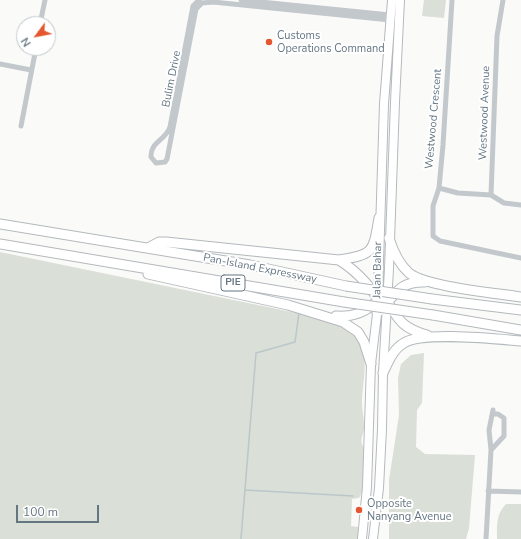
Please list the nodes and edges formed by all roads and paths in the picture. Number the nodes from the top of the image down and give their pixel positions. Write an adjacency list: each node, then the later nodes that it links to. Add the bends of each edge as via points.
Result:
1 (45, 0): 8 (street)
2 (199, 0): 9 (street, Bulim Drive, via 193,6 170,127 167,135 150,151 150,157 156,163 168,159 196,9 202,3)
3 (241, 0): 9 (street)
4 (392, 0): 9 (main road, Jalan Bahar)
5 (400, 0): 13 (main road, Jalan Bahar)
6 (452, 0): 16 (street, Westwood Crescent)
7 (503, 0): 17 (street, Westwood Avenue, via 498,36)
8 (42, 16)
9 (390, 18): 14 (main road, Jalan Bahar)
10 (34, 56): 12 (street)
11 (0, 64): 12 (street)
12 (31, 70): 15 (street)
13 (395, 102): 14 (main road, via 388,97); 21 (main road, Jalan Bahar)
14 (384, 104): 19 (main road, Jalan Bahar)
15 (21, 126)
16 (439, 188): 17 (street, via 458,193); 24 (street, Westwood Crescent, via 433,206 432,232 435,238)
17 (491, 195): 18 (street, via 504,203)
18 (521, 205)
19 (379, 218): 25 (highway, via 375,242 371,249 364,256); 29 (main road, Jalan Bahar)
20 (0, 224): 23 (highway, Pan-Island Expressway / PIE)
21 (389, 238): 27 (highway, via 405,269 415,277); 29 (main road, Jalan Bahar)
22 (0, 244): 26 (highway, Pan-Island Expressway / PIE)
23 (148, 248): 25 (highway, via 159,242 166,242); 30 (highway, Pan-Island Expressway / PIE, bridge, via 250,265 346,286)
24 (521, 258)
25 (339, 260): 29 (highway, via 354,270)
26 (122, 264): 31 (highway, via 152,275 288,304); 32 (highway, Pan-Island Expressway / PIE, bridge)
27 (432, 283): 28 (highway); 29 (highway, via 407,284)
28 (521, 297)
29 (383, 301): 31 (highway, via 348,317); 33 (highway, via 404,326); 35 (main road, Jalan Bahar); 36 (main road, Jalan Bahar)
30 (521, 310)
31 (326, 315): 35 (highway, via 358,332)
32 (521, 330)
33 (438, 338): 34 (highway); 36 (highway, via 415,338 403,343 393,353)
34 (521, 341)
35 (371, 364): 40 (main road, Jalan Bahar, via 367,487)
36 (383, 373): 41 (main road, Jalan Bahar, via 379,488)
37 (491, 450): 37 (street, via 489,430 495,412 504,418 504,436); 38 (street)
38 (488, 491): 39 (street); 42 (street)
39 (521, 492)
40 (362, 539)
41 (373, 539)
42 (486, 539)

